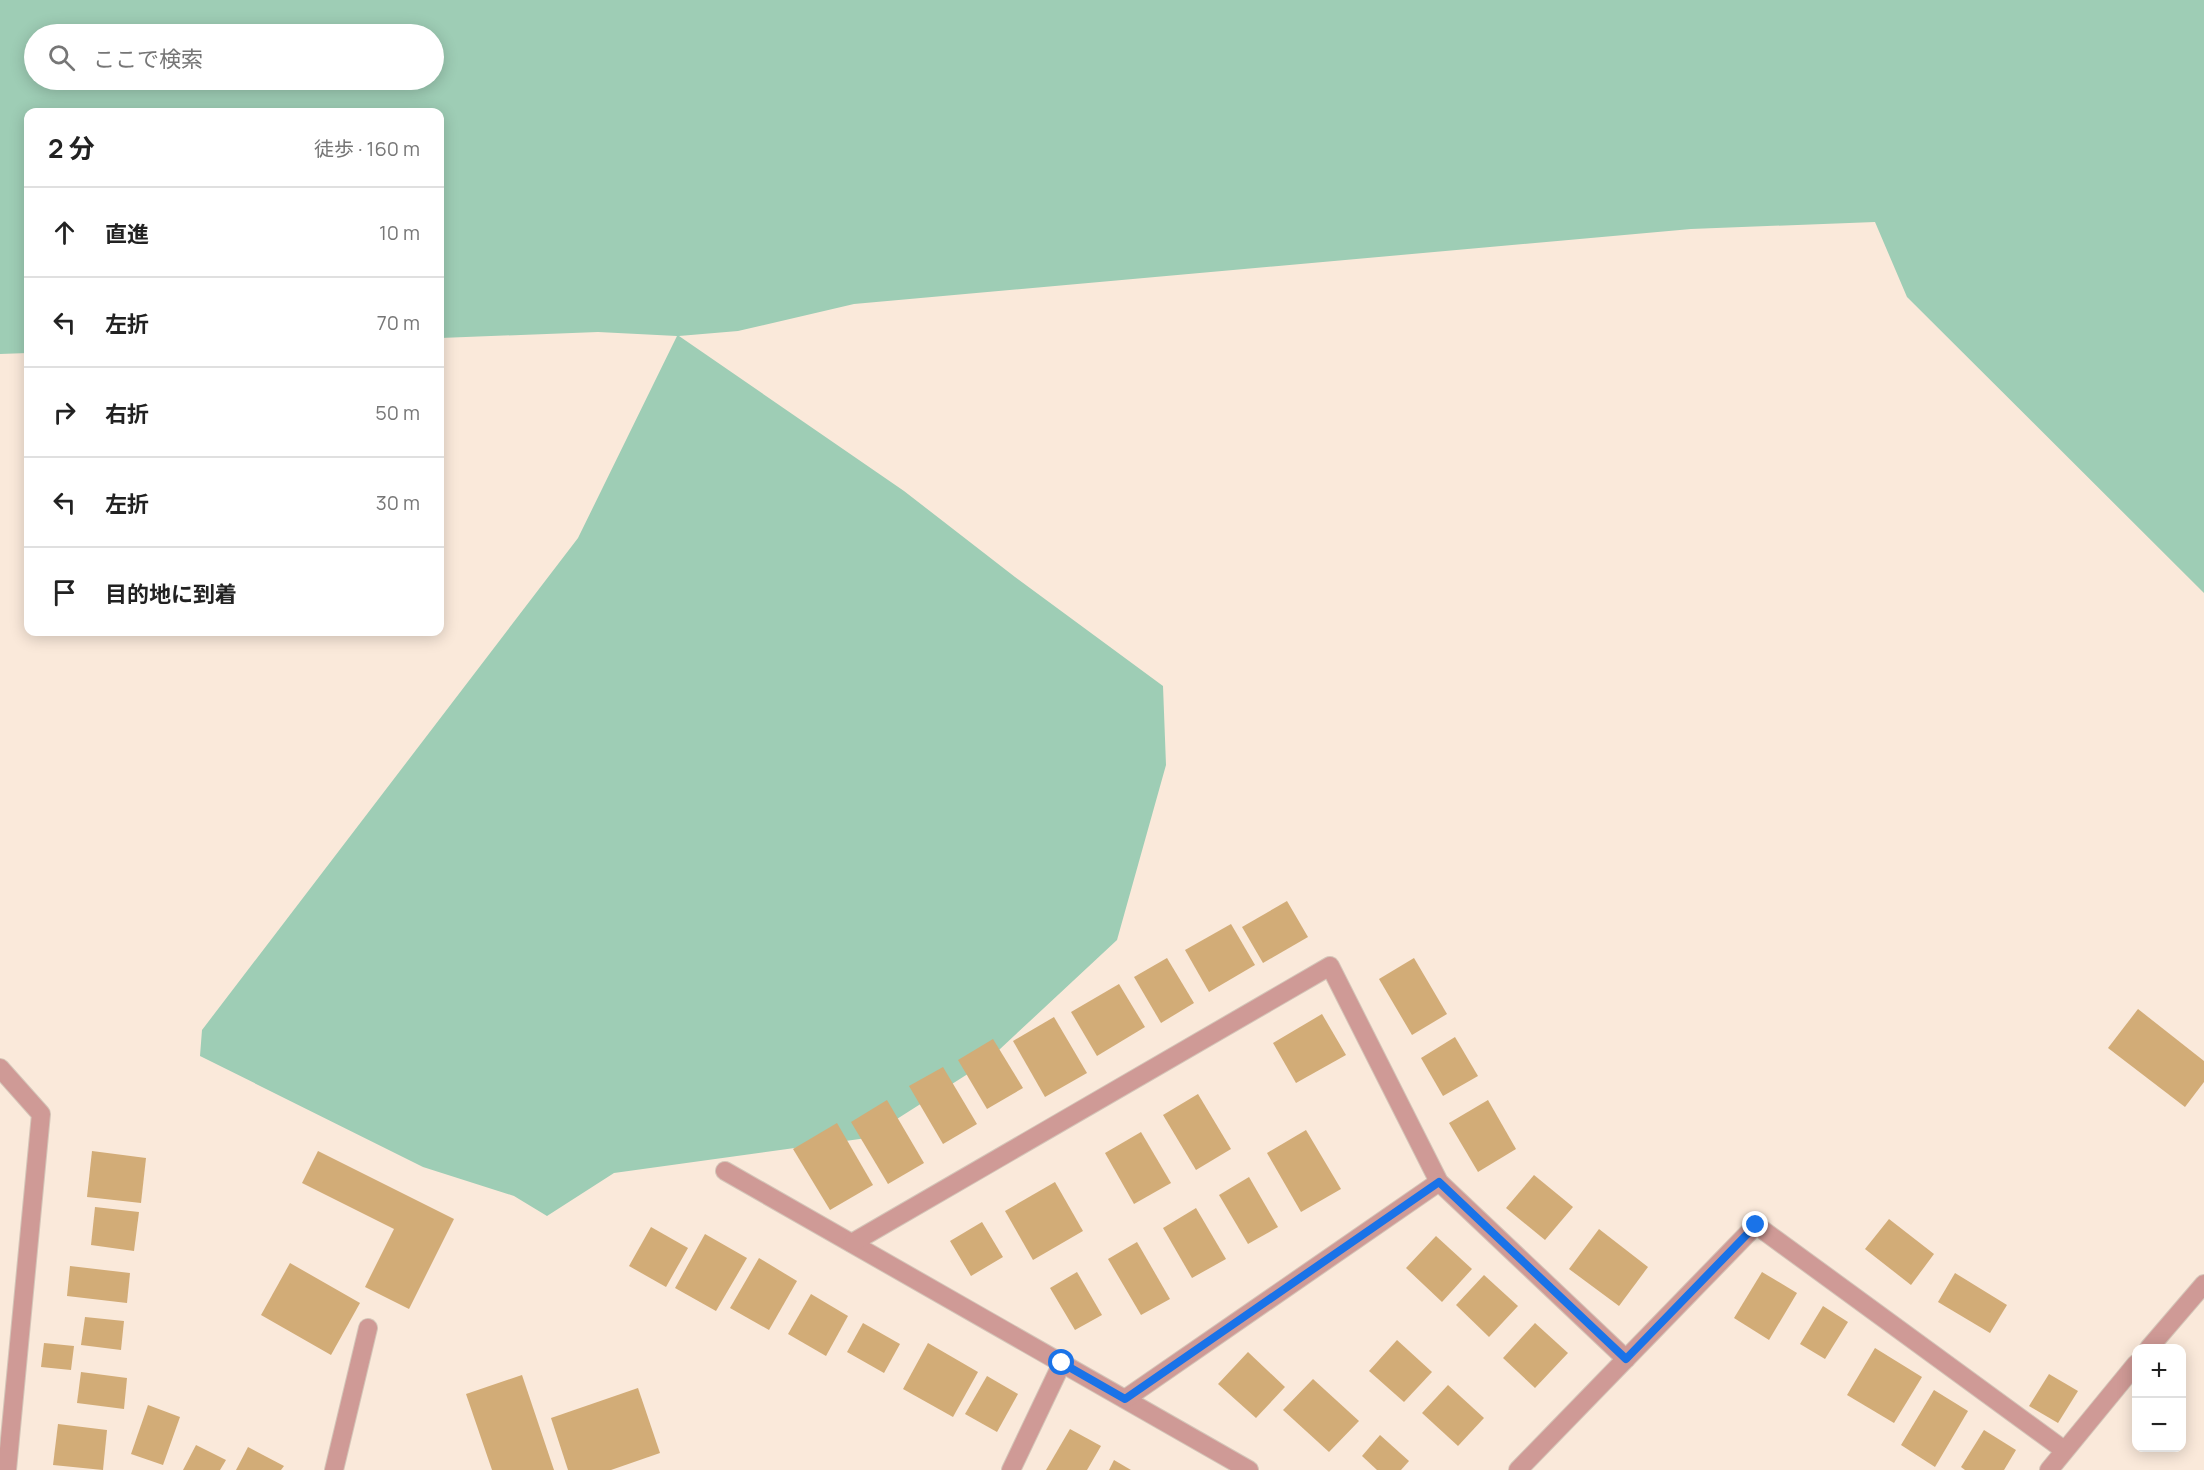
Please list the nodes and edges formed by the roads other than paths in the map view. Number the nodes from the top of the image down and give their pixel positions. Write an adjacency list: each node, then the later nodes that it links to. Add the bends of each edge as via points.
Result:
1 (0, 1068): 13 (street, via 41,1114)
2 (725, 1171): 4 (street)
3 (1439, 1182): 4 (street, via 1330,966); 8 (street); 11 (street)
4 (852, 1243): 9 (street)
5 (2204, 1284): 7 (street)
6 (368, 1328): 14 (street)
7 (2152, 1344)
8 (1626, 1359): 12 (street, via 1756,1225); 17 (street)
9 (1062, 1363): 11 (street); 15 (street)
10 (2132, 1369): 12 (street)
11 (1125, 1399): 16 (street)
12 (2064, 1450): 18 (street)
13 (7, 1470)
14 (334, 1470)
15 (1011, 1470)
16 (1249, 1470)
17 (1518, 1470)
18 (2049, 1470)

